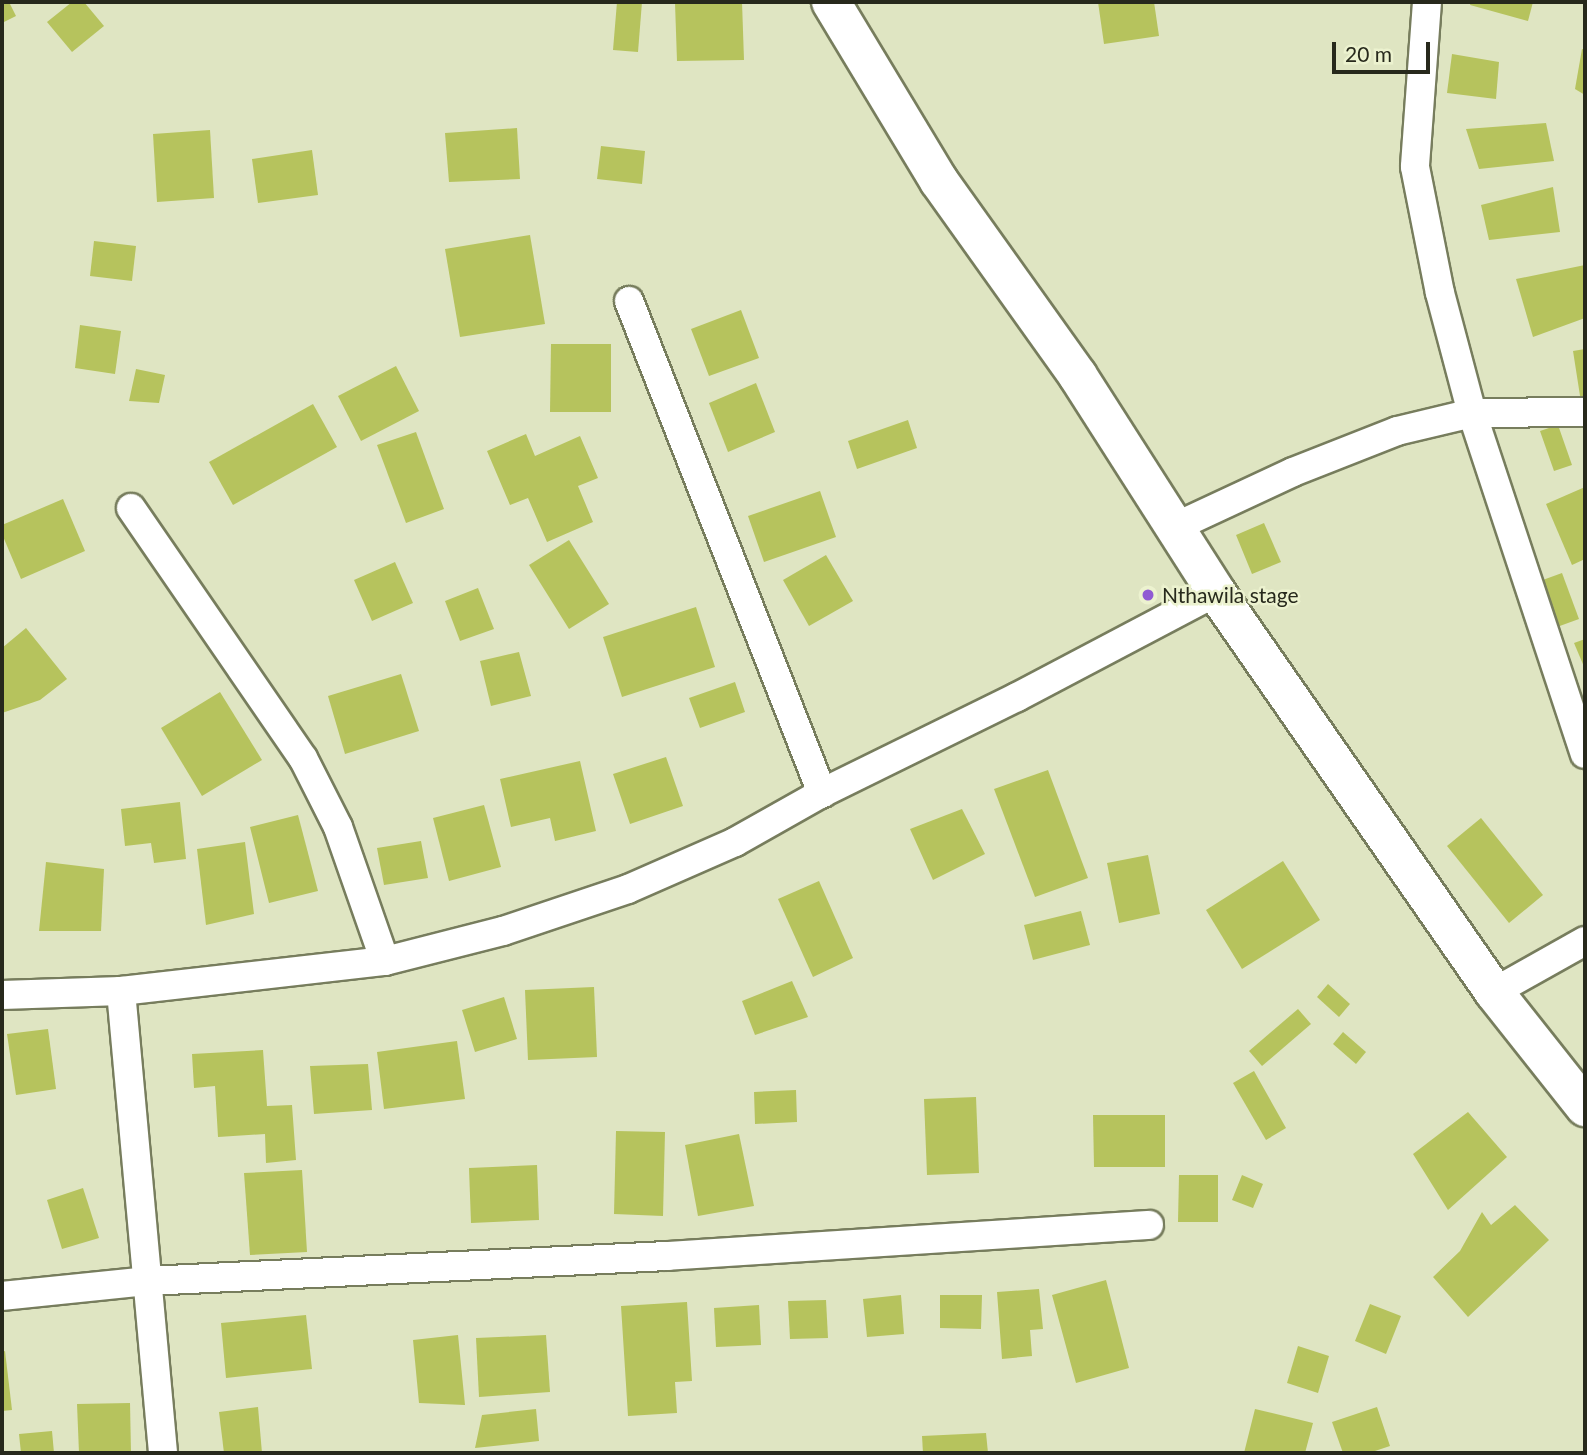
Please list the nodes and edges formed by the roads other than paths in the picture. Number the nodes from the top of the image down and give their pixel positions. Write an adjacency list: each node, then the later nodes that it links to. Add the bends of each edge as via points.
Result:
1 (831, 2): 7 (main road, via 939,181 1078,376)
2 (1427, 2): 5 (street, via 1415,167 1440,293)
3 (629, 301): 10 (street)
4 (1585, 412): 5 (street)
5 (1472, 413): 7 (street, via 1341,452); 9 (street)
6 (131, 508): 12 (street, via 303,758 338,827)
7 (1173, 528): 8 (main road)
8 (1216, 592): 10 (street); 14 (main road)
9 (1585, 754)
10 (822, 793): 12 (street, via 736,842 628,889 503,931)
11 (1585, 941): 14 (street)
12 (385, 961): 13 (street)
13 (121, 991): 15 (street); 18 (street)
14 (1494, 992): 16 (main road)
15 (2, 995)
16 (1585, 1107)
17 (1149, 1225): 18 (street, via 667,1256)
18 (147, 1281): 19 (street); 20 (street)
19 (2, 1296)
20 (163, 1453)

